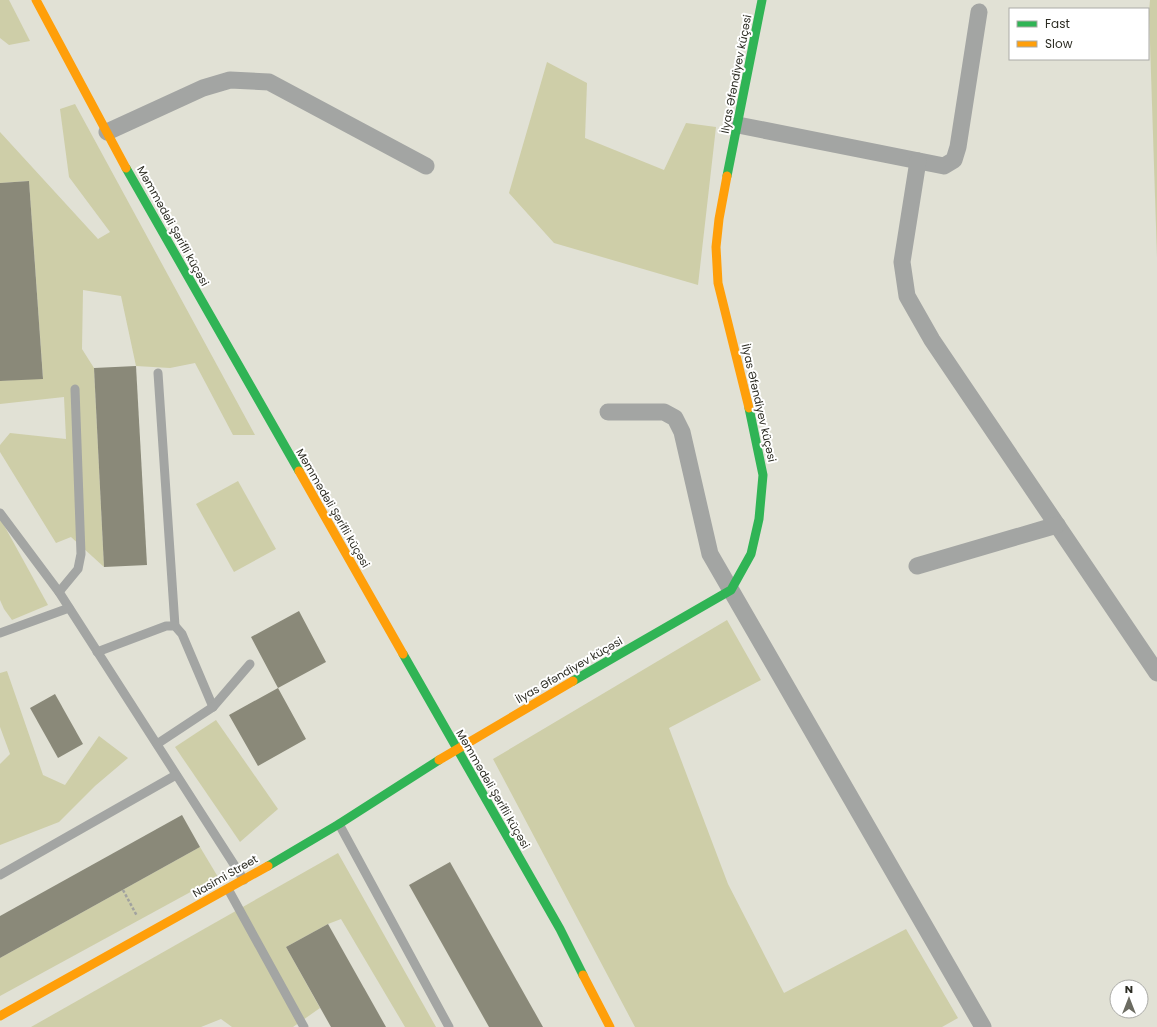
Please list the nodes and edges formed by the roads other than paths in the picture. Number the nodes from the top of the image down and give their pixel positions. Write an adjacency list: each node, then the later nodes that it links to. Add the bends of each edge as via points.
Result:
1 (36, 0): 5 (street, Məmmədəli Şərifli küçəsi)
2 (762, 0): 4 (street, İlyas Əfəndiyev küçəsi)
3 (979, 12): 6 (street, via 954,160 944,166)
4 (738, 125): 6 (street); 14 (street, İlyas Əfəndiyev küçəsi, via 716,247 718,283 753,422 763,475 759,519 751,554)
5 (107, 132): 7 (street, via 203,88 230,80 269,82); 24 (street, Məmmədəli Şərifli küçəsi)
6 (918, 161): 12 (street, via 902,262 907,296 932,340)
7 (426, 166)
8 (158, 373): 17 (lane)
9 (75, 389): 15 (lane, via 81,554 78,569)
10 (608, 412): 14 (street, via 664,412 675,418 682,432 710,554)
11 (0, 513): 15 (lane)
12 (1057, 525): 13 (street); 21 (street)
13 (917, 566)
14 (731, 590): 24 (street, İlyas Əfəndiyev küçəsi); 34 (street)
15 (59, 592): 16 (lane)
16 (69, 608): 18 (lane); 19 (lane)
17 (175, 626): 19 (lane, via 166,626); 22 (lane, via 182,634)
18 (0, 633)
19 (97, 652): 23 (lane)
20 (250, 664): 22 (lane)
21 (1157, 673)
22 (213, 707): 23 (lane)
23 (157, 744): 25 (lane)
24 (456, 749): 26 (street, Nasimi Street); 33 (street, Məmmədəli Şərifli küçəsi, via 560,929)
25 (176, 775): 27 (lane); 28 (lane)
26 (338, 824): 28 (street, Nasimi Street); 32 (lane)
27 (0, 876)
28 (244, 880): 29 (street, Nasimi Street)
29 (228, 889): 30 (street, Nasimi Street); 31 (lane)
30 (0, 1016)
31 (304, 1027)
32 (449, 1027)
33 (610, 1027)
34 (983, 1027)

